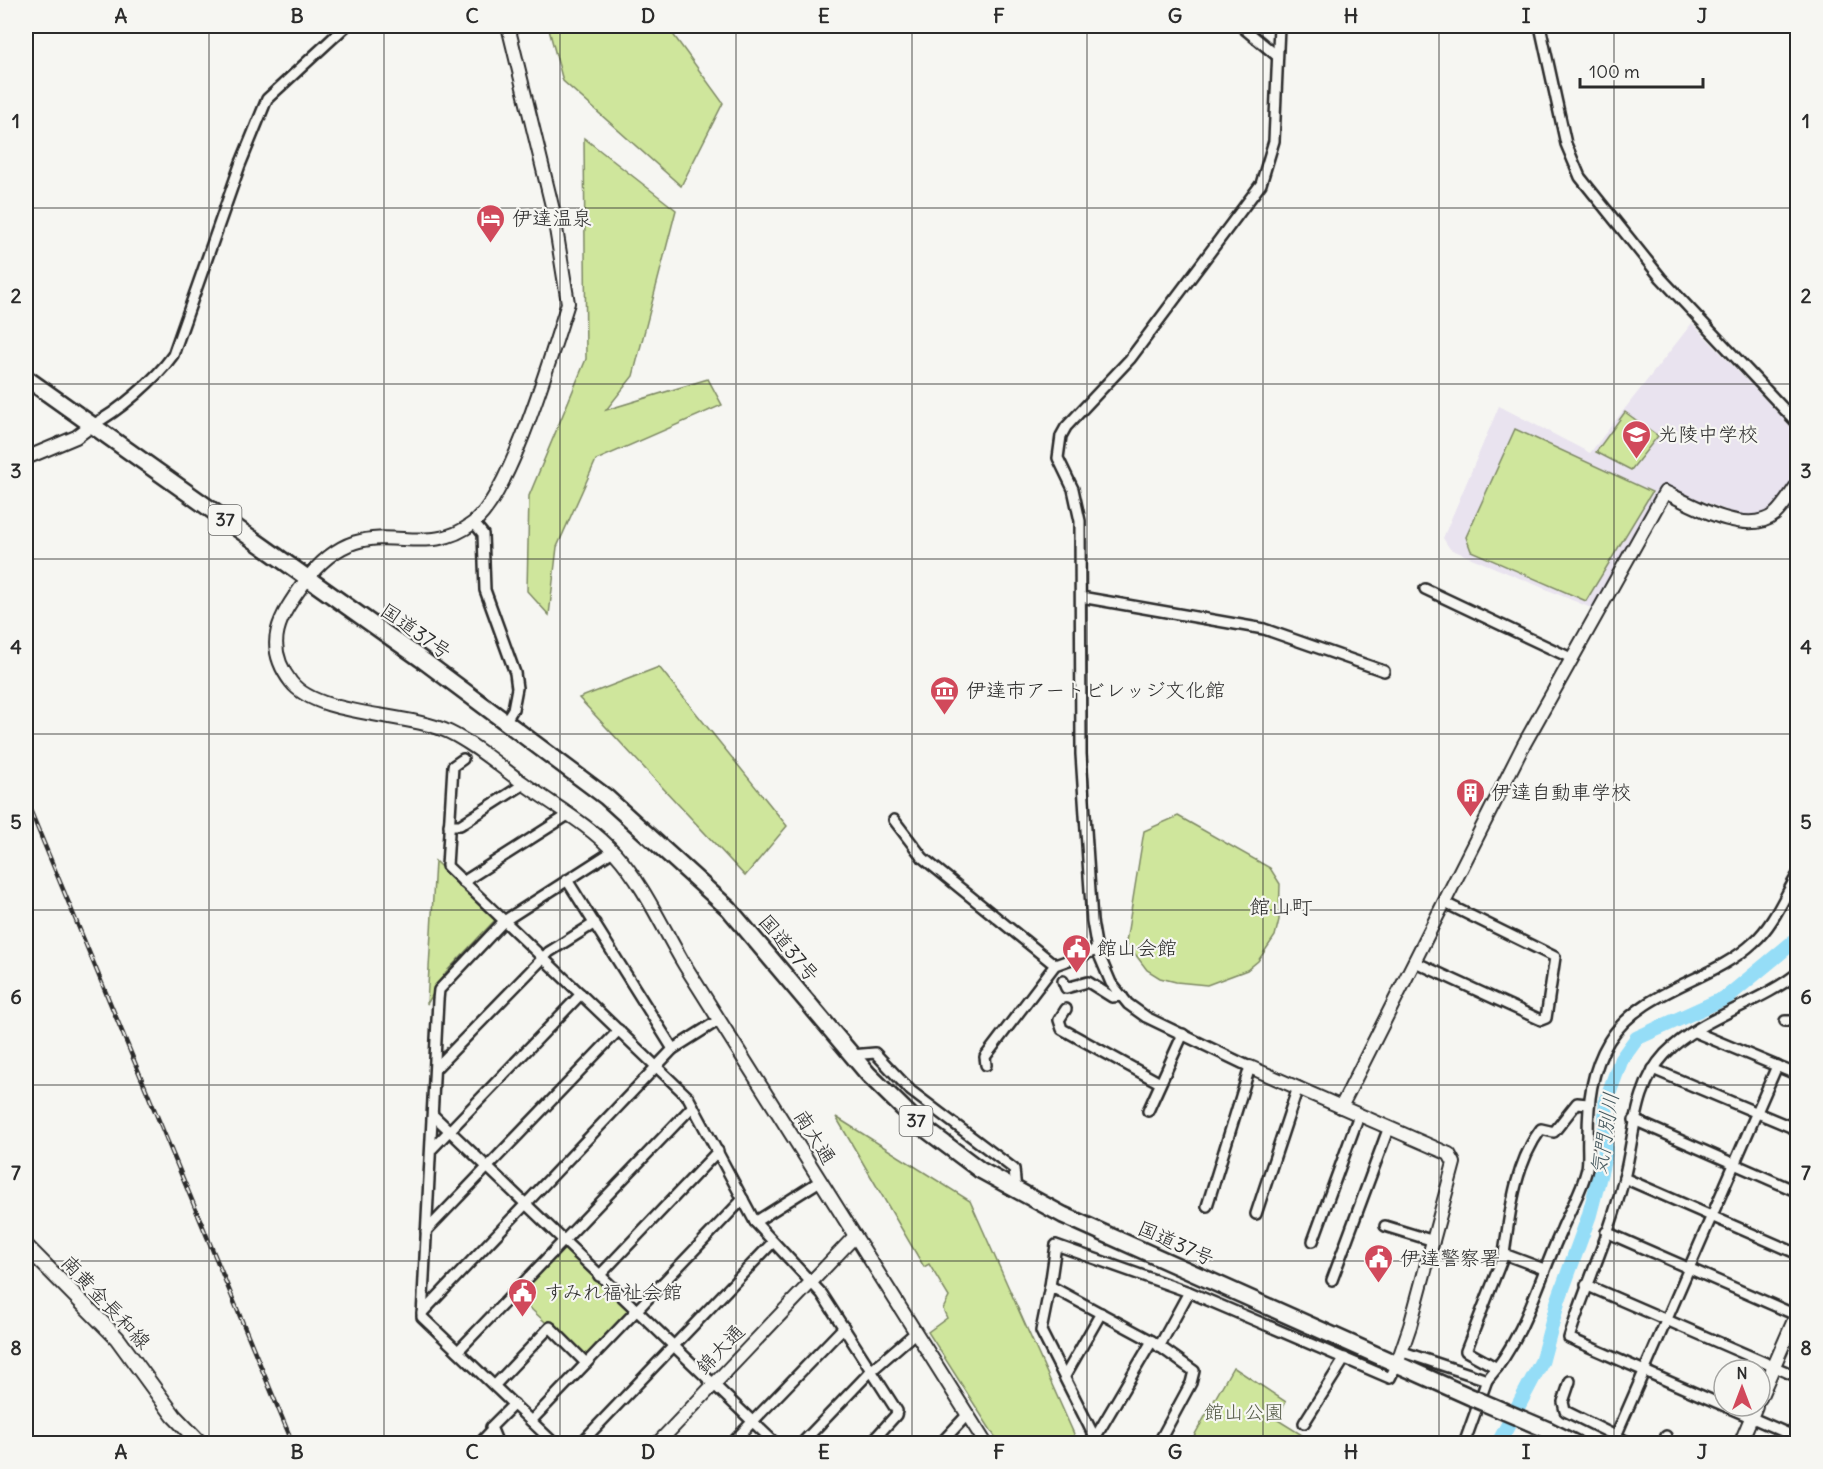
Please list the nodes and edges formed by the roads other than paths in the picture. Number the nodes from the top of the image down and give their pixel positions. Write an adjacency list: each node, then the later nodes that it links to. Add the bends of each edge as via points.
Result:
1 (346, 26): 9 (street, via 267,99 173,355 164,368)
2 (508, 26): 12 (street, via 553,210 568,303 533,407 498,492)
3 (1240, 26): 6 (street)
4 (1279, 26): 6 (street)
5 (1540, 26): 8 (street, via 1566,144 1580,177 1661,278)
6 (1276, 55): 15 (street, via 1274,141 1261,184 1130,358 1061,436 1058,458 1073,489 1080,521)
7 (26, 378): 9 (highway, 国道37号 / 37)
8 (1797, 424)
9 (92, 425): 10 (street, via 76,437); 13 (highway, 国道37号 / 37)
10 (26, 458)
11 (1797, 483): 16 (street, via 1775,514 1756,524 1736,522 1665,492)
12 (474, 523): 13 (street, 南大通, via 434,539 371,537 352,541 326,558); 18 (street, via 483,534 485,590 515,674 517,688)
13 (306, 579): 18 (highway, 国道37号 / 37); 20 (street, 南大通, via 278,624 275,639 278,657 291,683 319,702 418,721 449,732)
14 (1425, 589): 16 (street)
15 (1081, 597): 17 (street, via 1264,629); 31 (street, via 1082,754)
16 (1571, 658): 28 (street, via 1475,838)
17 (1384, 671)
18 (506, 722): 47 (highway, 国道37号 / 37, via 606,797 729,909)
19 (463, 759): 23 (street, via 453,766)
20 (524, 784): 21 (street, 南大通); 23 (street, via 460,825)
21 (568, 815): 24 (street, 南大通); 27 (street)
22 (894, 820): 34 (street, via 923,858)
23 (449, 825): 27 (street, via 447,866)
24 (613, 851): 26 (street); 40 (street, 南大通, via 649,902)
25 (1797, 874): 57 (street, via 1771,922 1755,942 1651,1001 1611,1038 1594,1070)
26 (567, 880): 29 (street); 30 (street)
27 (463, 882): 29 (street)
28 (1445, 903): 33 (street); 33 (street, via 1555,957 1546,1018 1541,1020)
29 (504, 921): 32 (street); 52 (street, via 439,990)
30 (595, 923): 32 (street); 46 (street)
31 (1097, 950): 34 (street); 38 (street, via 1111,983)
32 (543, 958): 37 (street); 52 (street)
33 (1415, 962): 59 (street)
34 (1055, 965): 48 (street, via 1000,1034 985,1057)
35 (1797, 973): 44 (street, via 1781,986)
36 (1063, 981): 38 (street, via 1066,988 1088,982 1112,997)
37 (581, 994): 43 (street); 67 (street)
38 (1122, 996): 45 (street, via 1146,1017)
39 (1066, 1009): 55 (street, via 1059,1020 1062,1029)
40 (718, 1020): 46 (street); 73 (street, 南大通)
41 (1785, 1021): 42 (street)
42 (1797, 1021)
43 (618, 1030): 50 (street); 71 (street)
44 (1695, 1032): 49 (street); 53 (street, via 1672,1048)
45 (1183, 1034): 51 (street); 55 (street)
46 (673, 1049): 50 (street)
47 (851, 1054): 74 (highway, 国道37号 / 37, via 920,1125); 74 (street, via 875,1053 911,1091 1014,1169)
48 (986, 1065)
49 (1777, 1066): 54 (street); 61 (street)
50 (657, 1067): 58 (street); 77 (street)
51 (1251, 1068): 56 (street); 78 (street)
52 (435, 1069): 62 (street)
53 (1653, 1069): 61 (street); 64 (street)
54 (1797, 1075)
55 (1160, 1083): 60 (street)
56 (1298, 1087): 59 (street); 79 (street)
57 (1588, 1104): 91 (street, via 1577,1103 1554,1132 1541,1128 1527,1147 1510,1210); 94 (street, via 1587,1168)
58 (693, 1106): 69 (street); 86 (street)
59 (1341, 1107): 63 (street)
60 (1148, 1111)
61 (1757, 1113): 66 (street); 70 (street)
62 (433, 1115): 67 (street); 68 (street)
63 (1359, 1115): 65 (street); 87 (street)
64 (1634, 1120): 70 (street); 72 (street)
65 (1389, 1127): 88 (street, via 1449,1154 1454,1163); 96 (street)
66 (1797, 1130)
67 (449, 1132): 68 (street); 71 (street)
68 (431, 1150): 83 (street)
69 (718, 1151): 76 (street); 95 (street)
70 (1735, 1164): 75 (street); 80 (street)
71 (487, 1169): 77 (street); 83 (street)
72 (1624, 1178): 80 (street); 84 (street)
73 (820, 1181): 81 (street); 85 (street, 南大通)
74 (1016, 1192): 112 (highway, 国道37号 / 37)
75 (1797, 1192)
76 (743, 1198): 81 (street); 101 (street)
77 (525, 1205): 86 (street); 103 (street)
78 (1207, 1206)
79 (1256, 1214)
80 (1711, 1217): 92 (street); 93 (street)
81 (755, 1222): 89 (street)
82 (1385, 1226): 88 (street)
83 (426, 1231): 103 (street)
84 (1606, 1232): 93 (street); 98 (street)
85 (855, 1236): 97 (street, 錦大通); 107 (street, 南大通)
86 (564, 1241): 95 (street); 110 (street)
87 (1313, 1241)
88 (1434, 1241): 112 (street)
89 (773, 1242): 97 (street); 109 (street)
90 (26, 1246): 135 (main road, 南黄金長和線, via 117,1338 174,1416)
91 (1504, 1254): 94 (street); 115 (street, via 1467,1351)
92 (1797, 1254)
93 (1690, 1268): 104 (street); 105 (street)
94 (1544, 1269): 115 (street, via 1523,1327)
95 (599, 1275): 101 (street)
96 (1332, 1280)
97 (811, 1281): 106 (street); 123 (street, 錦大通)
98 (1586, 1285): 105 (street); 117 (street, via 1569,1338)
99 (1050, 1286): 100 (street, via 1056,1245); 102 (street); 119 (street, via 1041,1331)
100 (1190, 1292): 108 (street); 111 (street)
101 (637, 1311): 109 (street); 113 (street)
102 (1101, 1312): 108 (street); 119 (street)
103 (422, 1313): 110 (street)
104 (1797, 1314): 114 (street)
105 (1667, 1320): 114 (street); 117 (street)
106 (844, 1327): 116 (street); 129 (street)
107 (916, 1332): 116 (street); 126 (street, 南大通)
108 (1156, 1344): 134 (street); 147 (street, via 1194,1371)
109 (673, 1346): 123 (street); 139 (street)
110 (458, 1351): 124 (street)
111 (1345, 1358): 112 (street, via 1390,1378); 130 (street)
112 (1400, 1358): 121 (street); 149 (highway, 国道37号 / 37, bridge, via 1473,1398)
113 (586, 1363): 124 (street, via 550,1327); 128 (street)
114 (1774, 1366): 118 (street); 120 (street)
115 (1497, 1368): 121 (street)
116 (871, 1371): 143 (street); 144 (street, via 897,1411)
117 (1644, 1371): 127 (street); 132 (street)
118 (1772, 1371)
119 (1065, 1376): 134 (street)
120 (1797, 1377)
121 (1487, 1380): 148 (street)
122 (1570, 1381): 132 (street, via 1563,1402 1565,1411)
123 (713, 1384): 129 (street); 140 (street, 錦大通)
124 (495, 1385): 125 (street)
125 (514, 1404): 128 (street); 131 (street)
126 (968, 1414): 145 (street); 146 (street, 南大通)
127 (1750, 1419): 133 (street); 151 (street)
128 (531, 1421): 138 (street)
129 (753, 1421): 141 (street); 142 (street)
130 (1304, 1422)
131 (492, 1430): 136 (street); 137 (street)
132 (1616, 1436): 150 (street)
133 (1797, 1438)
134 (1097, 1441)
135 (201, 1443)
136 (479, 1443)
137 (498, 1443)
138 (555, 1443)
139 (580, 1443)
140 (657, 1443)
141 (731, 1443)
142 (776, 1443)
143 (801, 1443)
144 (870, 1443)
145 (940, 1443)
146 (986, 1443)
147 (1158, 1443)
148 (1466, 1443)
149 (1576, 1443)
150 (1632, 1443)
151 (1740, 1443)

